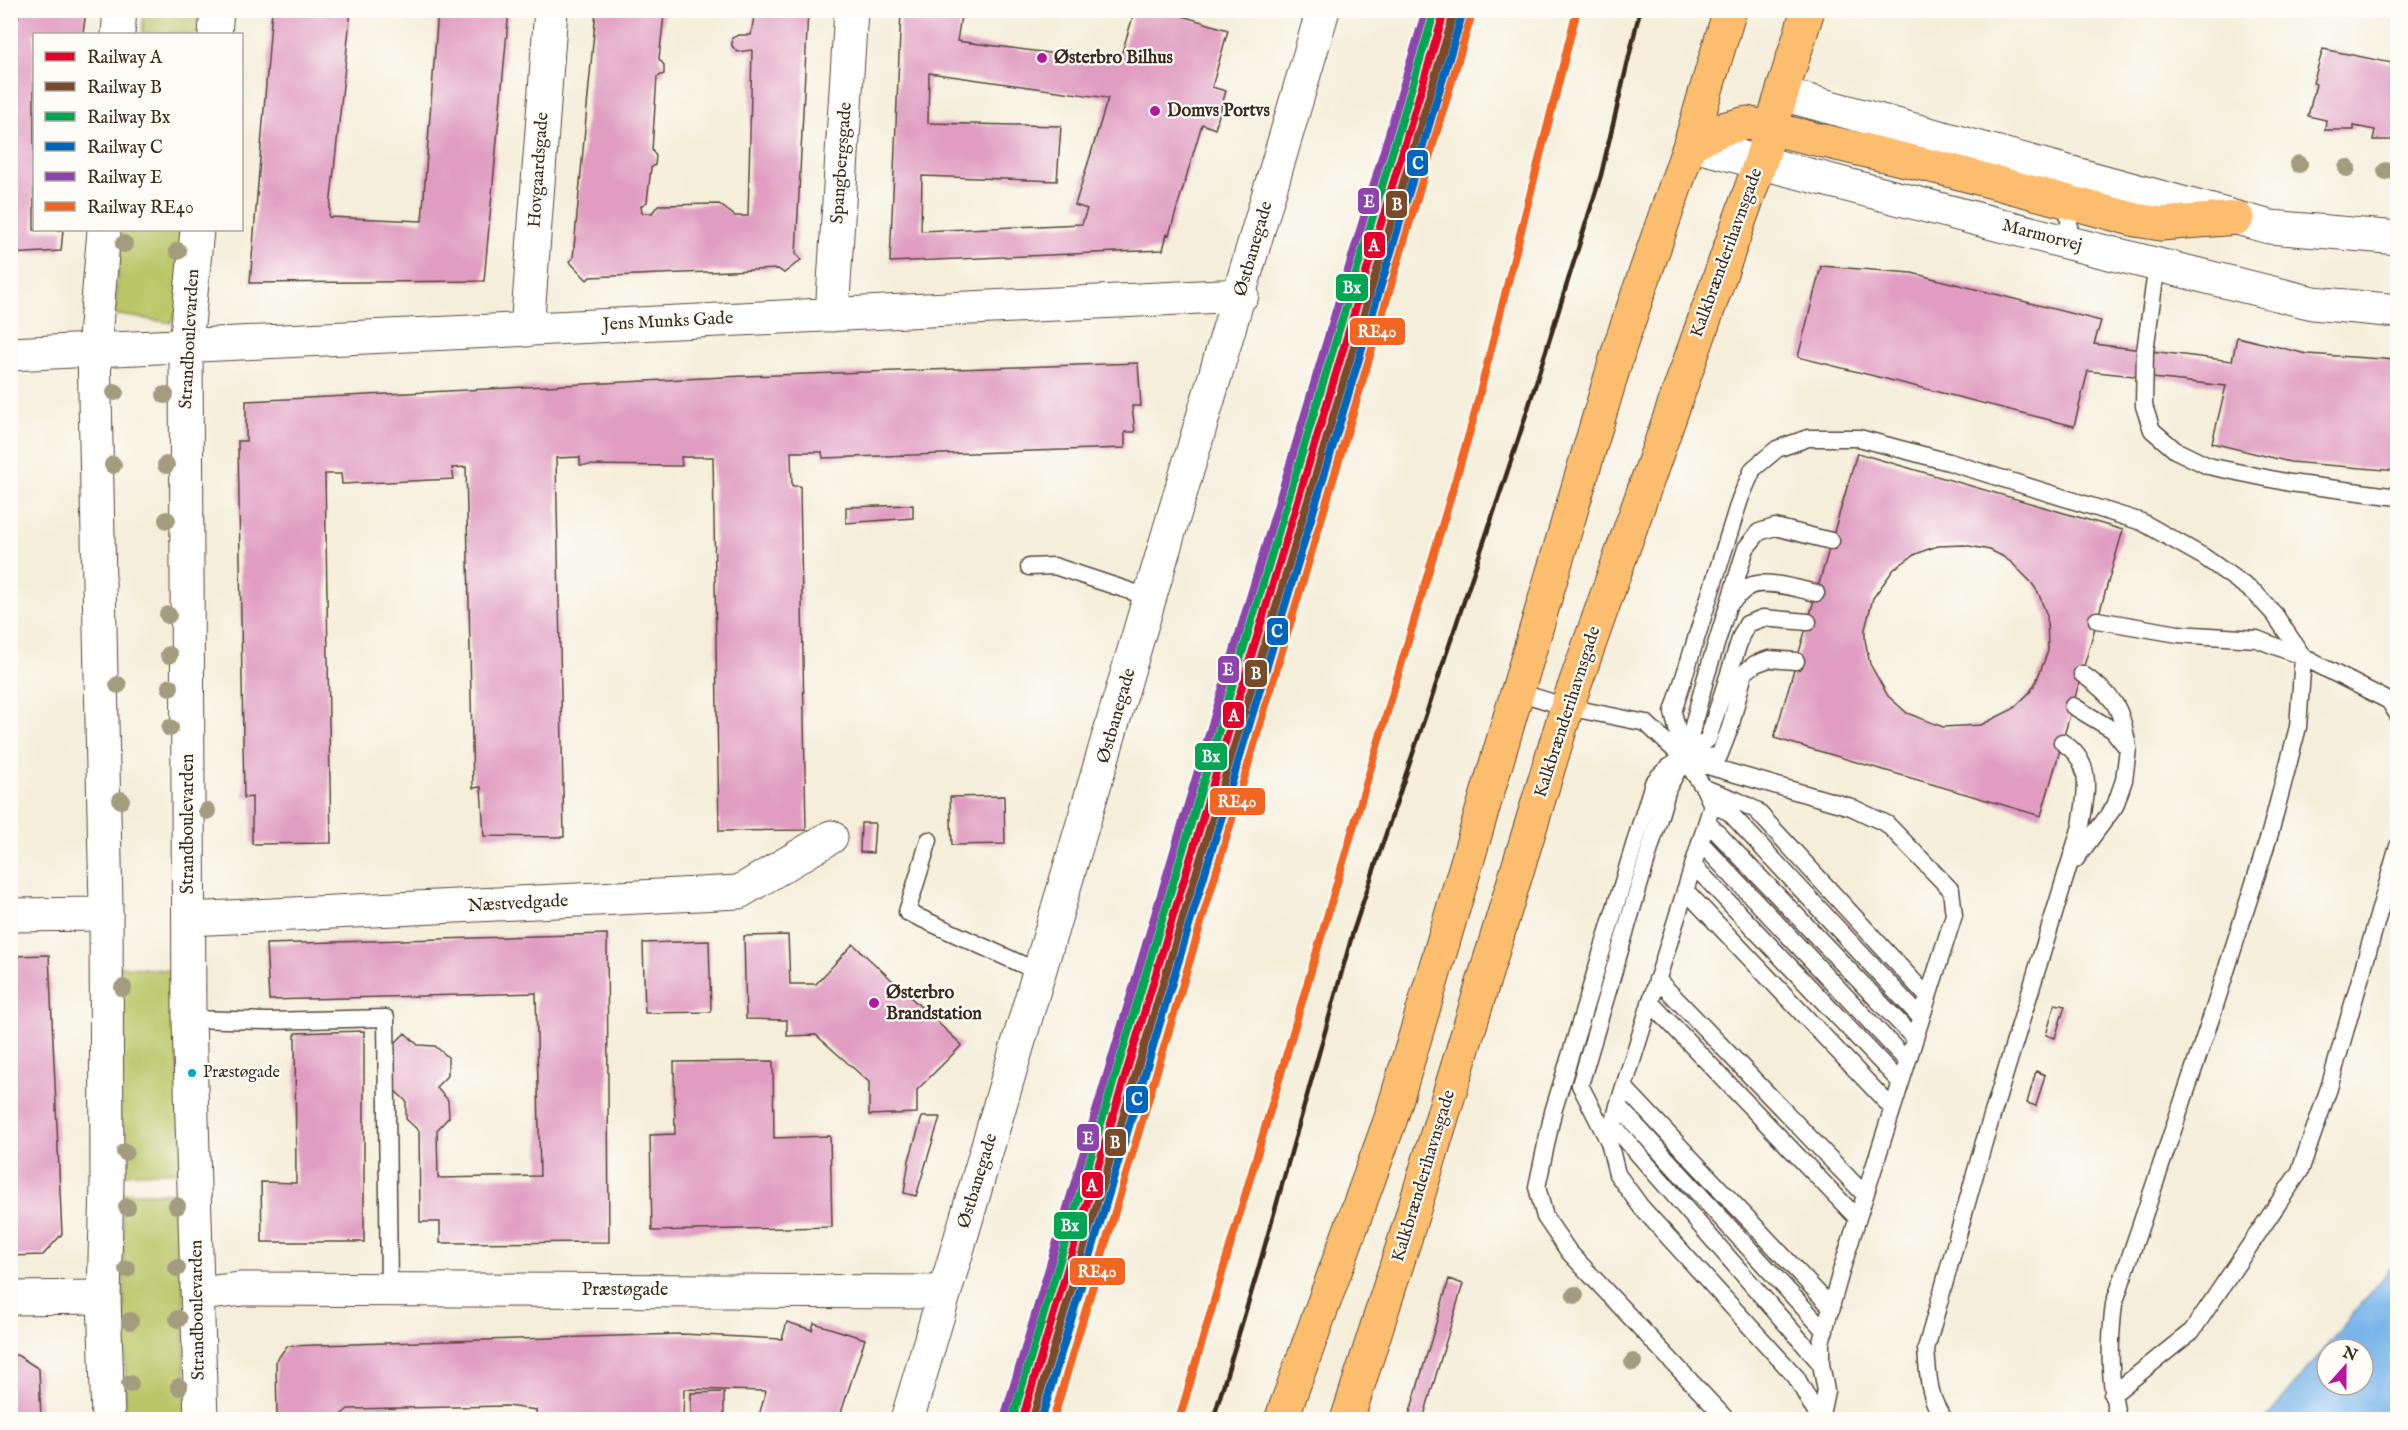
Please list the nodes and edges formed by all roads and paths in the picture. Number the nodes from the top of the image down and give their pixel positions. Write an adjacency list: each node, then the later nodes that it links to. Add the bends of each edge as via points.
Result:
1 (120, 10): 8 (street)
2 (217, 10): 9 (street)
3 (552, 10): 26 (street, Hovgaardsgade)
4 (851, 10): 25 (street, Spangbergsgade)
5 (1323, 10): 23 (street, Østbanegade)
6 (1730, 10): 12 (main road)
7 (1808, 10): 10 (main road, Kalkbrænderihavnsgade)
8 (118, 33)
9 (215, 33)
10 (1782, 94): 11 (main road, Kalkbrænderihavnsgade); 13 (street)
11 (1771, 128): 12 (main road, via 1747,123 1722,129); 13 (main road); 14 (main road, Kalkbrænderihavnsgade)
12 (1690, 144): 14 (street, Marmorvej); 41 (main road, via 1620,346)
13 (1952, 156): 15 (main road); 16 (lane)
14 (1760, 162): 16 (street, Marmorvej); 43 (main road, Kalkbrænderihavnsgade)
15 (2069, 187): 17 (main road, via 2136,220 2161,224); 21 (lane)
16 (1948, 211): 21 (street, Marmorvej)
17 (2237, 218): 20 (street, via 2270,227)
18 (104, 231): 28 (street)
19 (197, 231): 27 (street, Strandboulevarden)
20 (2397, 238)
21 (2069, 243): 22 (street, Marmorvej)
22 (2157, 264): 24 (street, Marmorvej, via 2313,303); 30 (lane, via 2145,351 2144,406 2152,430 2175,450 2208,466 2290,483)
23 (1242, 295): 25 (street, Jens Munks Gade); 34 (street, Østbanegade)
24 (2397, 311)
25 (832, 315): 26 (street, Jens Munks Gade)
26 (527, 330): 27 (street, Jens Munks Gade)
27 (186, 346): 28 (street, Jens Munks Gade); 60 (street, Strandboulevarden)
28 (94, 350): 29 (street, Jens Munks Gade); 58 (street)
29 (10, 354)
30 (2397, 497)
31 (1831, 541): 35 (lane, via 1775,527 1759,532 1746,548)
32 (1029, 567): 34 (lane, via 1054,566)
33 (1816, 593): 35 (lane, via 1757,585 1750,586)
34 (1151, 598): 61 (street, Østbanegade)
35 (1729, 604): 47 (lane)
36 (2097, 620): 38 (lane, via 2178,634 2257,639)
37 (1808, 622): 47 (lane, via 1763,618 1747,624 1708,739)
38 (2303, 657): 44 (lane, via 2389,701); 47 (lane, via 2255,593 2204,557 2142,522 1859,438 1808,438 1777,449 1753,469 1740,499 1673,712); 85 (lane, via 2298,727 2270,833 2114,1304 2109,1347)
39 (1796, 661): 47 (lane, via 1769,658 1744,673 1719,756)
40 (2082, 674): 46 (lane, via 2114,700 2123,718)
41 (1518, 692): 43 (lane); 89 (main road, via 1391,1118)
42 (2073, 706): 46 (lane, via 2113,730)
43 (1567, 707): 47 (lane, via 1646,723); 90 (main road, Kalkbrænderihavnsgade)
44 (2397, 715)
45 (2062, 742): 56 (lane, via 2076,750 2084,765 2086,792 2081,826)
46 (2128, 749): 56 (lane, via 2115,806)
47 (1684, 759): 48 (lane); 63 (lane, via 1851,807 1887,824 1951,890 1954,915); 74 (lane, via 1668,788 1580,1085); 91 (lane, via 1666,766 1653,783 1553,1112 1538,1187 1545,1217 1569,1252)
48 (1704, 788): 49 (lane); 63 (lane, via 1756,810)
49 (1712, 805): 50 (lane); 65 (lane, via 1729,812)
50 (1707, 822): 53 (lane); 67 (lane)
51 (831, 837): 60 (street, Næstvedgade, via 739,892)
52 (928, 840): 61 (lane, via 907,912)
53 (1700, 842): 55 (lane); 68 (lane)
54 (2397, 846): 85 (lane, via 2329,1088 2300,1171 2192,1330)
55 (1694, 866): 57 (lane); 69 (lane)
56 (2065, 874): 93 (lane, via 1926,1349 1929,1382 1938,1412)
57 (1685, 890): 62 (lane); 72 (lane)
58 (106, 914): 59 (street); 81 (street)
59 (10, 915)
60 (189, 919): 66 (street, Strandboulevarden)
61 (1041, 972): 78 (street, Østbanegade)
62 (1657, 979): 64 (lane); 75 (lane)
63 (1928, 997): 65 (lane)
64 (1650, 1002): 70 (lane); 76 (lane)
65 (1921, 1018): 67 (lane)
66 (189, 1019): 77 (lane, via 386,1018); 79 (street, Strandboulevarden)
67 (1914, 1038): 68 (lane)
68 (1907, 1061): 69 (lane)
69 (1900, 1082): 72 (lane)
70 (1624, 1087): 71 (lane); 82 (lane)
71 (1618, 1106): 73 (lane); 83 (lane)
72 (1893, 1108): 75 (lane)
73 (1612, 1124): 74 (lane); 84 (lane)
74 (1609, 1142): 92 (lane, via 1617,1174 1641,1207 1796,1377)
75 (1865, 1195): 76 (lane)
76 (1857, 1218): 82 (lane)
77 (389, 1289): 78 (street, Præstøgade); 79 (street, Præstøgade, via 242,1289)
78 (945, 1292): 88 (street, Østbanegade)
79 (199, 1294): 87 (street, Strandboulevarden)
80 (10, 1298): 81 (street)
81 (104, 1298): 86 (street)
82 (1832, 1308): 83 (lane)
83 (1824, 1331): 84 (lane)
84 (1821, 1364): 92 (lane, via 1826,1391)
85 (2112, 1395): 94 (lane)
86 (108, 1419)
87 (201, 1419)
88 (907, 1419)
89 (1281, 1419)
90 (1347, 1419)
91 (1727, 1419)
92 (1820, 1419)
93 (1945, 1419)
94 (2118, 1419)

